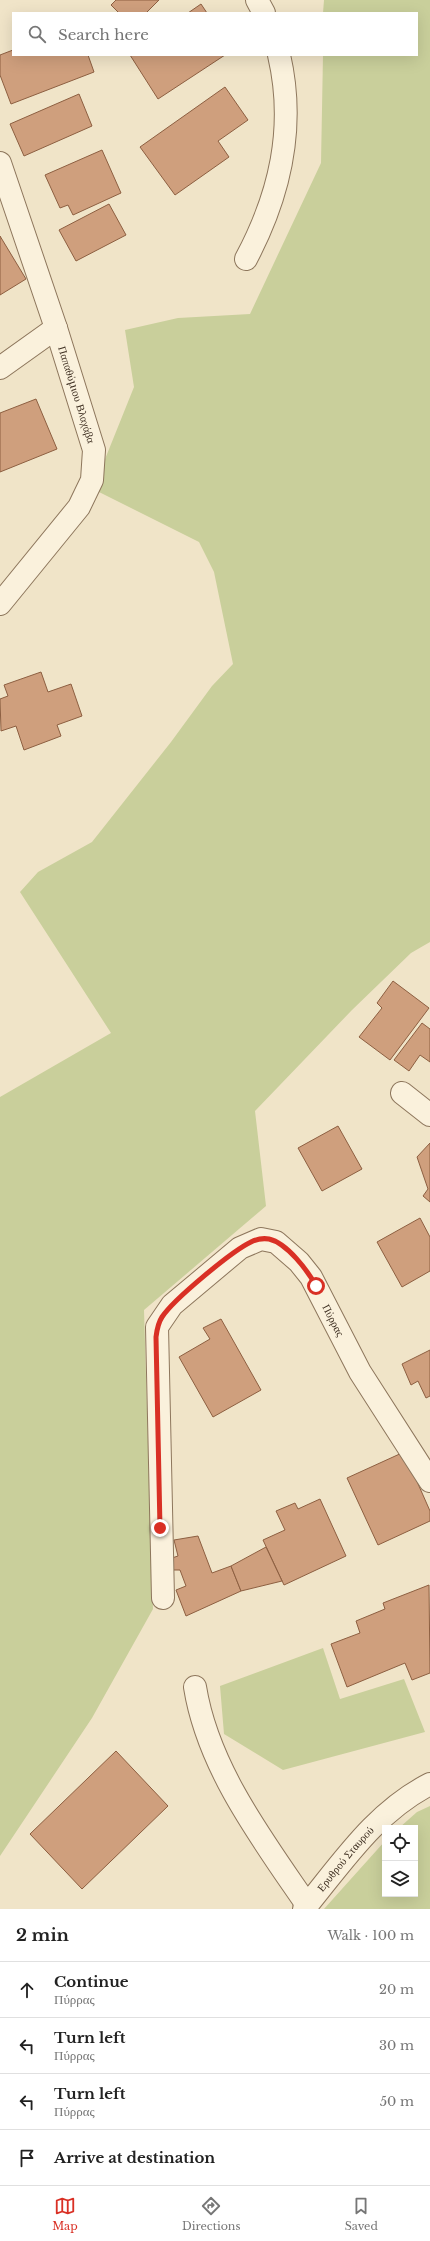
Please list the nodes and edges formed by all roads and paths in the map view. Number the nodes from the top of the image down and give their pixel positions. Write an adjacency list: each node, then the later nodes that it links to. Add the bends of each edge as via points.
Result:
1 (257, 0): 2 (street)
2 (263, 12)
3 (279, 56): 5 (street, via 286,118 278,180 261,231)
4 (0, 163): 6 (street, Παπαθύμιου Βλαχάβα)
5 (246, 259)
6 (56, 328): 7 (street); 8 (street, Παπαθύμιου Βλαχάβα, via 92,443 92,480 79,507)
7 (0, 368)
8 (0, 604)
9 (402, 1093): 10 (street)
10 (430, 1115)
11 (430, 1481): 12 (street, Πύρρας, via 360,1372 311,1277 294,1257 276,1242 265,1238 252,1241 172,1305 157,1327)
12 (163, 1598)
13 (195, 1686): 15 (street, via 205,1727 233,1788)
14 (430, 1784): 15 (street, Ερυθρού Σταυρού, via 396,1805 369,1830)
15 (306, 1907)

